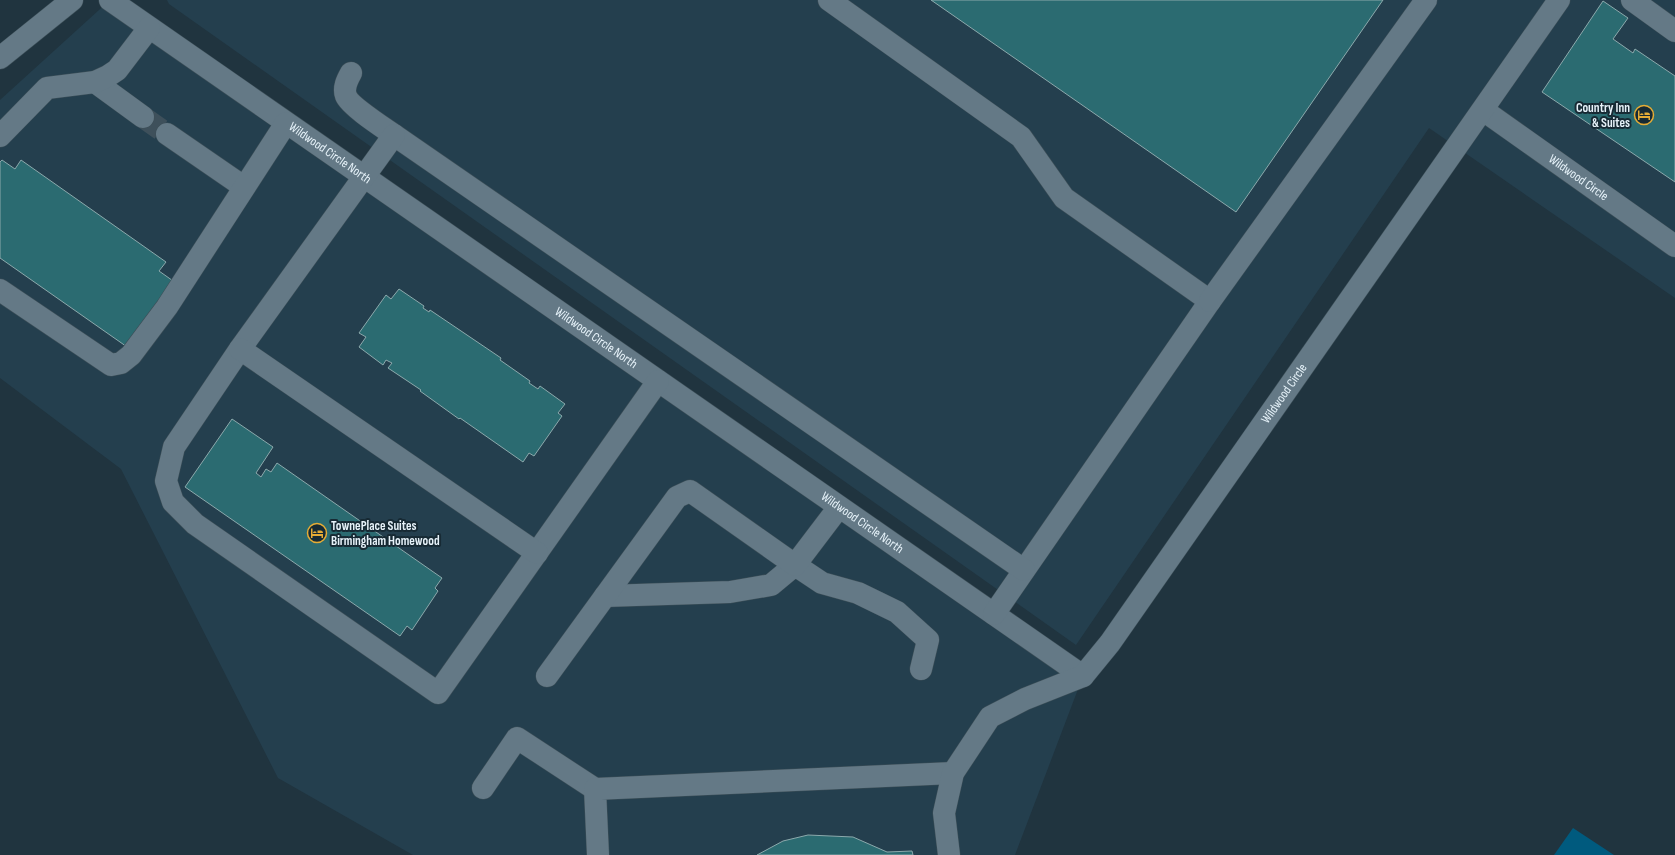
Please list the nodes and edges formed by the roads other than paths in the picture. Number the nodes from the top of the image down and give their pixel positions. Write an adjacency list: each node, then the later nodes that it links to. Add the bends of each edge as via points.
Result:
1 (72, 0): 9 (street)
2 (110, 0): 7 (street, Wildwood Circle North)
3 (829, 0): 22 (street, via 1021,137 1064,198)
4 (1426, 0): 22 (street)
5 (1559, 0): 12 (street, Wildwood Circle)
6 (1632, 0): 8 (street)
7 (150, 28): 11 (street, via 117,70); 14 (street, Wildwood Circle North)
8 (1675, 31)
9 (0, 58)
10 (351, 73): 16 (street, via 345,83 346,96 356,107)
11 (95, 82): 13 (street); 17 (street, via 47,88)
12 (1483, 110): 20 (street, Wildwood Circle); 33 (street, Wildwood Circle, via 1110,643)
13 (143, 117)
14 (286, 123): 18 (street, Wildwood Circle North); 19 (street)
15 (167, 134): 19 (street)
16 (394, 135): 18 (street); 28 (street)
17 (0, 136)
18 (364, 178): 23 (street); 24 (street, Wildwood Circle North)
19 (244, 187): 21 (street, via 167,307 131,355 121,363 111,365)
20 (1675, 246)
21 (0, 290)
22 (1210, 301): 28 (street)
23 (240, 349): 26 (street); 26 (street, via 174,447 166,481 173,502 195,524 438,692)
24 (658, 381): 25 (street, Wildwood Circle North); 26 (street)
25 (839, 507): 27 (street); 30 (street, Wildwood Circle North)
26 (537, 553)
27 (795, 565): 29 (street, via 771,585 730,592); 29 (street, via 690,491 677,496); 31 (street, via 822,583 858,593 897,612 928,640)
28 (1024, 570): 30 (street)
29 (605, 596): 32 (street)
30 (994, 614): 33 (street, Wildwood Circle North)
31 (921, 669)
32 (547, 676)
33 (1083, 676): 34 (street, via 1025,699 990,717)
34 (953, 773): 36 (street); 38 (street, via 944,813)
35 (483, 788): 36 (street, via 517,738)
36 (595, 789): 37 (street)
37 (598, 855)
38 (948, 855)

